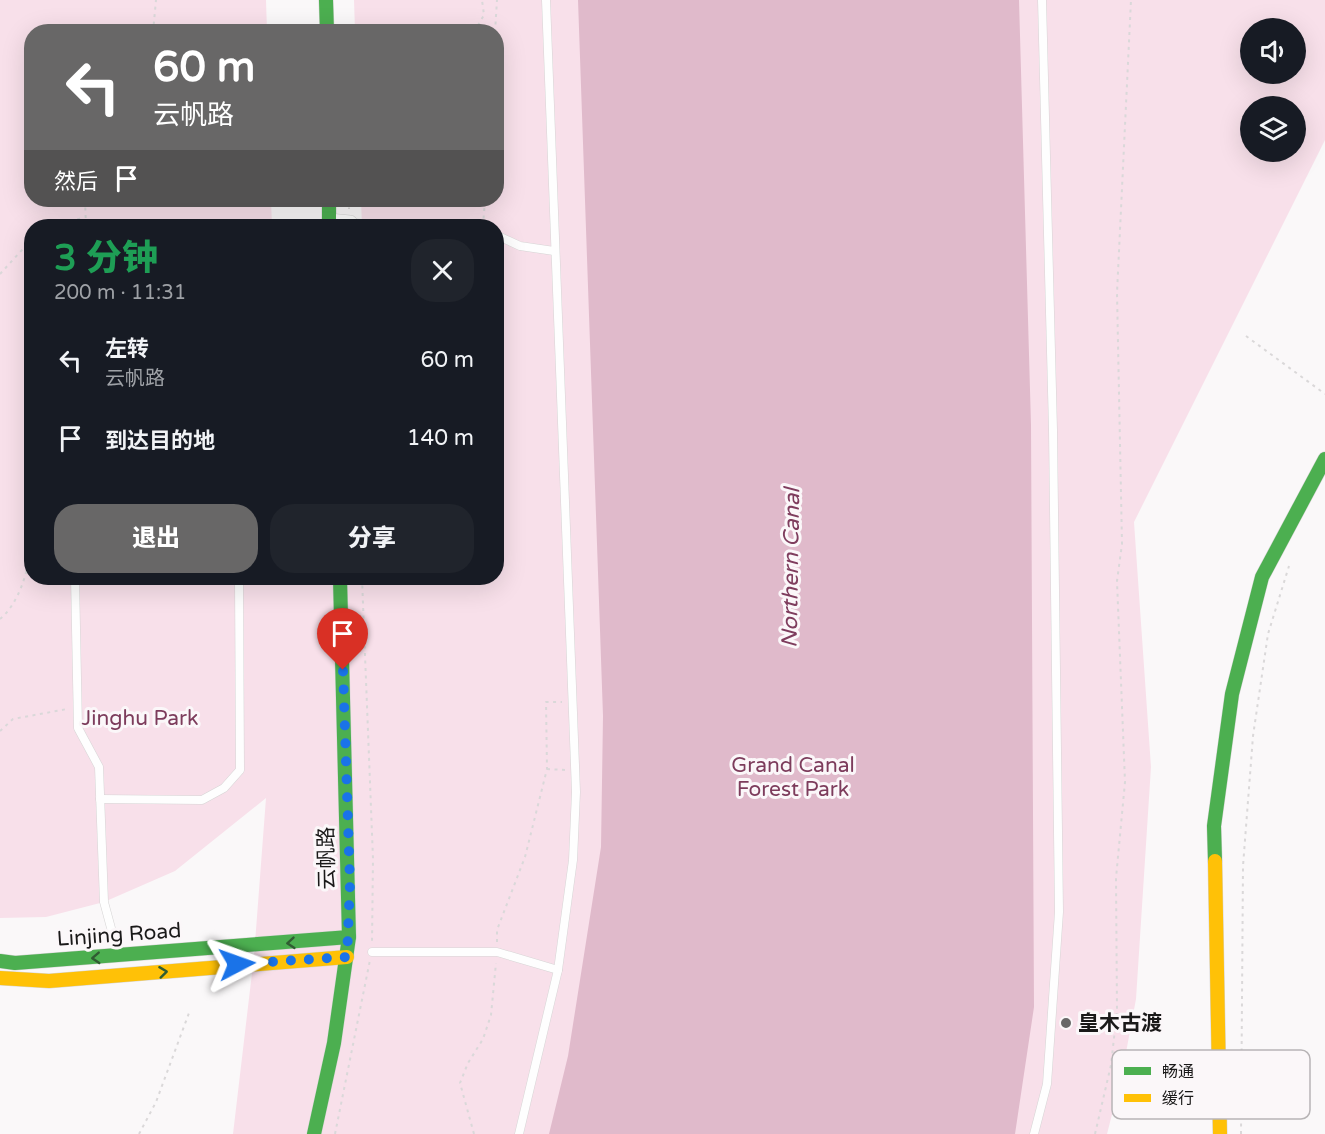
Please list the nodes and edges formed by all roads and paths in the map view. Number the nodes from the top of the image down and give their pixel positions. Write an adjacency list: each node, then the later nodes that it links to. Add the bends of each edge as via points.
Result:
1 (156, 0): 8 (path)
2 (326, 0): 9 (street)
3 (482, 0): 10 (path, via 484,15)
4 (497, 0): 11 (path)
5 (546, 0): 17 (lane)
6 (1042, 0): 53 (lane, via 1059,912 1047,1084)
7 (1131, 0): 43 (path, via 1118,293 1122,544 1117,580 1125,782 1116,878 1117,1011)
8 (154, 24)
9 (327, 24)
10 (479, 24)
11 (496, 24)
12 (84, 207): 13 (path)
13 (83, 218): 14 (path)
14 (79, 219)
15 (504, 239): 17 (lane)
16 (24, 248): 18 (path)
17 (554, 251): 28 (lane)
18 (0, 274)
19 (1246, 336): 20 (path)
20 (1325, 393)
21 (1325, 459): 44 (street, via 1262,577 1232,694 1214,826)
22 (1289, 564): 45 (path, via 1268,634 1253,736 1242,866)
23 (24, 579): 27 (path, via 15,600)
24 (75, 585): 29 (lane)
25 (239, 585): 33 (lane, via 240,770 224,788 202,800)
26 (340, 585): 34 (street, 云帆路)
27 (0, 619)
28 (573, 701): 31 (path, via 546,702); 32 (lane)
29 (76, 707): 30 (path, via 13,719); 33 (lane, via 78,728 99,767)
30 (0, 731)
31 (547, 770): 32 (path); 36 (path, via 525,857 497,930)
32 (576, 770): 40 (lane, via 573,860)
33 (100, 800): 37 (lane, via 104,902)
34 (349, 937): 37 (street, Linjing Road, one-way to 37); 38 (street, 云帆路)
35 (372, 952): 36 (lane)
36 (496, 952): 40 (lane); 51 (path, via 491,1015 460,1083)
37 (119, 957): 39 (street, Linjing Road, one-way to 39)
38 (347, 957): 41 (street, Linjing Road, one-way to 38, via 49,981); 50 (street, 云帆路)
39 (0, 961)
40 (558, 970): 52 (lane)
41 (0, 978)
42 (189, 1013): 49 (path, via 156,1102)
43 (1113, 1050)
44 (1218, 1050)
45 (1241, 1050)
46 (1112, 1056): 54 (path)
47 (1220, 1119): 55 (street)
48 (1241, 1119): 56 (path)
49 (139, 1134)
50 (314, 1134)
51 (474, 1134)
52 (519, 1134)
53 (1034, 1134)
54 (1095, 1134)
55 (1220, 1134)
56 (1241, 1134)

